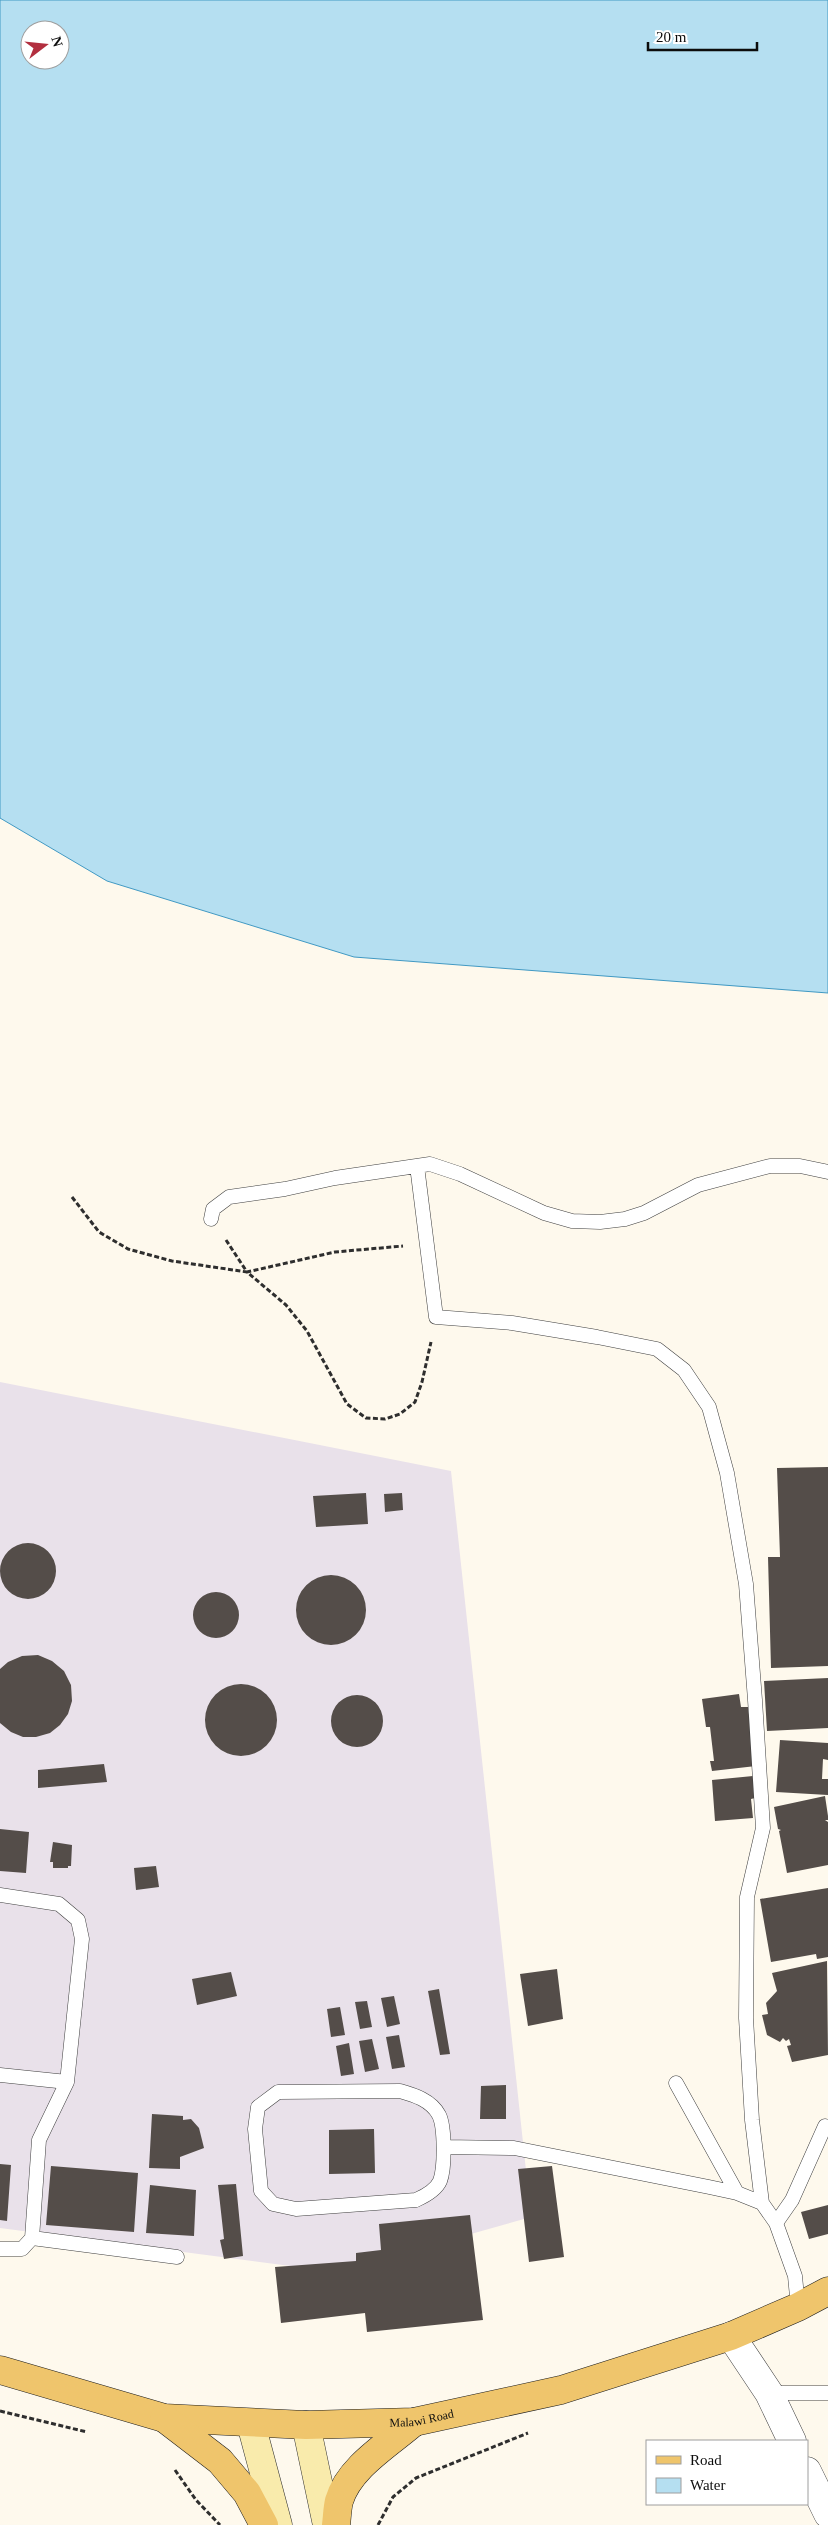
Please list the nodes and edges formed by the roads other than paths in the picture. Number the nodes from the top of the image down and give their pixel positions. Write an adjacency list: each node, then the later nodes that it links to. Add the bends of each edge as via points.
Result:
1 (417, 1166): 2 (lane, via 430,1164 442,1167 544,1213 572,1221 600,1222 644,1213 698,1185 770,1166 800,1166); 3 (lane, via 230,1196 213,1209); 11 (lane, via 436,1317 512,1323 657,1349 684,1370 709,1407 728,1473 746,1584 755,1700 763,1828 747,1897 746,2018 752,2120)
2 (828, 1172)
3 (212, 1219)
4 (0, 1895): 6 (lane, via 58,1904 78,1920 82,1939)
5 (0, 2075): 6 (lane)
6 (67, 2082): 13 (lane, via 39,2140)
7 (676, 2083): 10 (lane)
8 (825, 2126): 12 (lane, via 792,2200)
9 (444, 2147): 9 (lane, via 439,2115 421,2097 400,2091 278,2092 258,2107 255,2129 261,2191 273,2204 296,2209 416,2200 440,2182); 10 (lane, via 514,2148)
10 (737, 2193): 11 (lane)
11 (762, 2203): 12 (lane)
12 (776, 2223): 17 (lane, via 796,2276)
13 (32, 2238): 14 (lane, via 22,2250); 15 (lane)
14 (0, 2249)
15 (178, 2257)
16 (828, 2291): 17 (main road, Malawi Road)
17 (798, 2307): 18 (main road, Malawi Road)
18 (732, 2336): 20 (street); 23 (main road, Malawi Road, via 561,2390)
19 (0, 2370): 22 (main road, Malawi Road)
20 (768, 2393): 21 (lane); 26 (street)
21 (828, 2393)
22 (164, 2418): 24 (main road, Malawi Road); 29 (main road, via 220,2461 247,2493)
23 (414, 2422): 25 (main road, Malawi Road); 32 (main road, via 364,2464 349,2482 338,2502)
24 (251, 2424): 25 (main road, Malawi Road); 30 (main road)
25 (306, 2425): 31 (main road)
26 (792, 2440)
27 (808, 2473): 28 (street)
28 (828, 2514)
29 (264, 2525)
30 (278, 2525)
31 (327, 2525)
32 (336, 2525)

